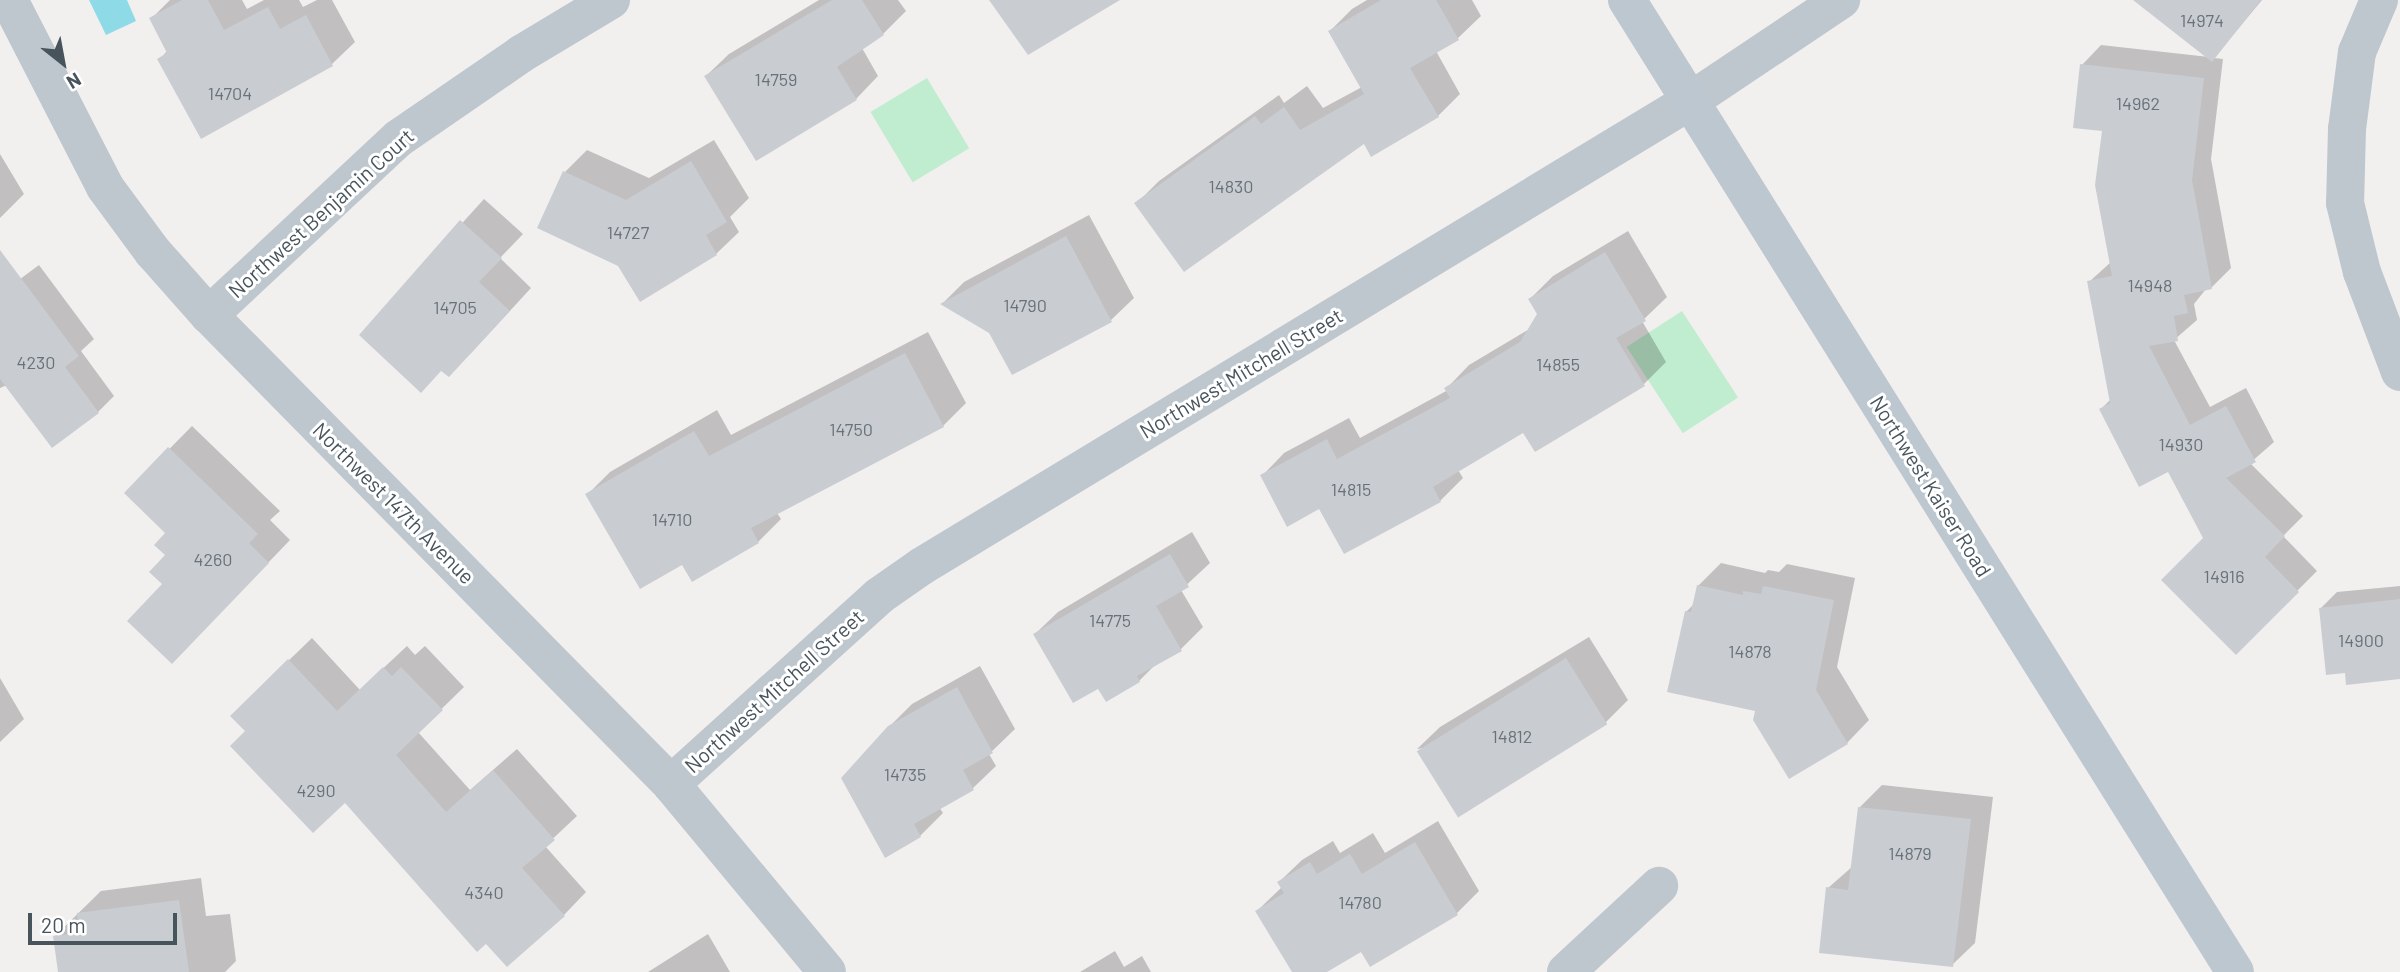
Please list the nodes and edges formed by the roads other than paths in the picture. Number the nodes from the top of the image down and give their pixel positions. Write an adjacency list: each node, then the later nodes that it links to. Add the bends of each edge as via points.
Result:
1 (9, 0): 7 (street, Northwest 147th Avenue, via 105,187 153,252)
2 (611, 0): 7 (street, Northwest Benjamin Court, via 521,54 399,138)
3 (1627, 0): 6 (main road, Northwest Kaiser Road)
4 (1841, 0): 6 (street, Northwest Mitchell Street)
5 (2379, 0): 8 (street, via 2357,52 2347,129 2345,203 2362,272)
6 (1690, 101): 9 (street, Northwest Mitchell Street, via 922,566 879,596); 13 (main road, Northwest Kaiser Road)
7 (209, 315): 9 (street, Northwest 147th Avenue)
8 (2400, 372)
9 (671, 784): 11 (street, Northwest 147th Avenue)
10 (1659, 886): 12 (street)
11 (827, 972)
12 (1566, 972)
13 (2235, 972)

